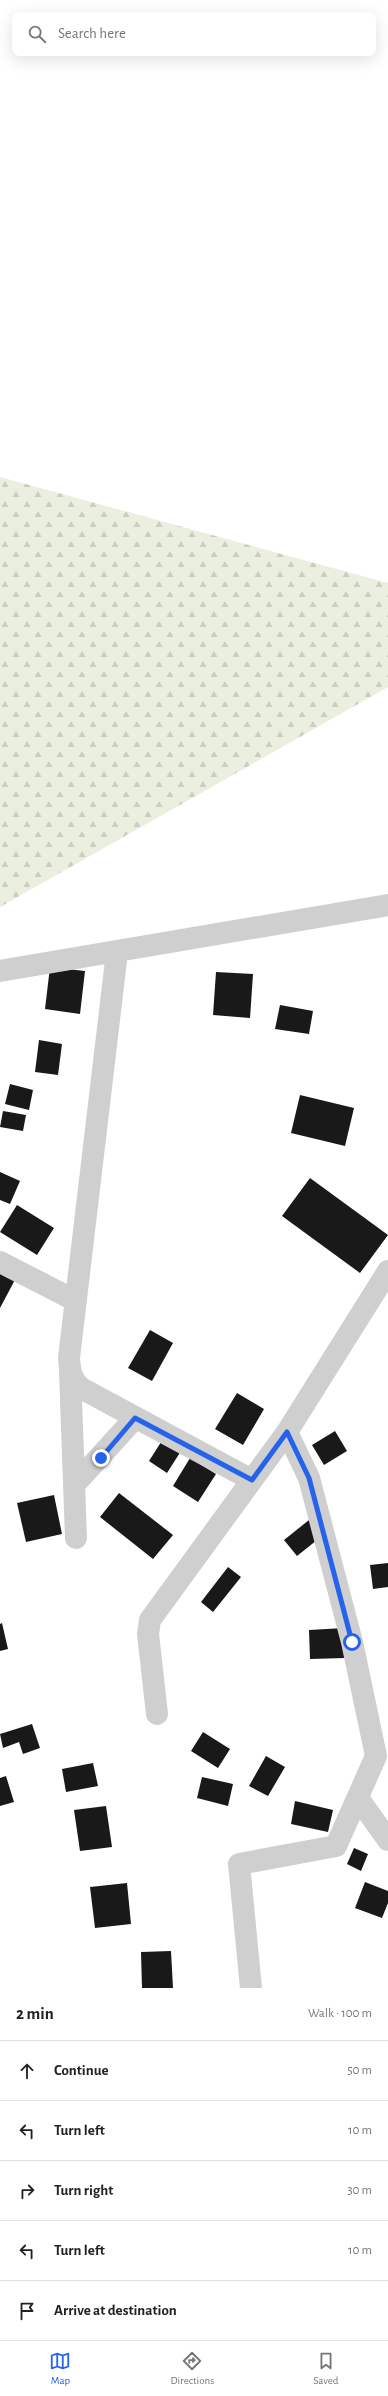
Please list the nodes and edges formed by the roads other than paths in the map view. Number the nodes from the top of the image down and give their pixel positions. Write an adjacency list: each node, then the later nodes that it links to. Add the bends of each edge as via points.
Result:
1 (388, 905): 2 (street)
2 (117, 952): 3 (street); 6 (street)
3 (0, 971)
4 (0, 1262): 6 (street)
5 (388, 1271): 9 (street)
6 (76, 1301): 7 (street, via 69,1358)
7 (70, 1372): 8 (street, via 73,1381 81,1388); 11 (street)
8 (135, 1418): 10 (street); 11 (street)
9 (287, 1432): 10 (street); 14 (street, via 309,1478 352,1642 376,1756)
10 (252, 1480): 13 (street, via 150,1620 148,1634)
11 (74, 1485): 12 (street)
12 (76, 1538)
13 (157, 1714)
14 (358, 1798): 15 (street); 16 (street, via 336,1846 239,1864)
15 (388, 1840)
16 (251, 1988)

